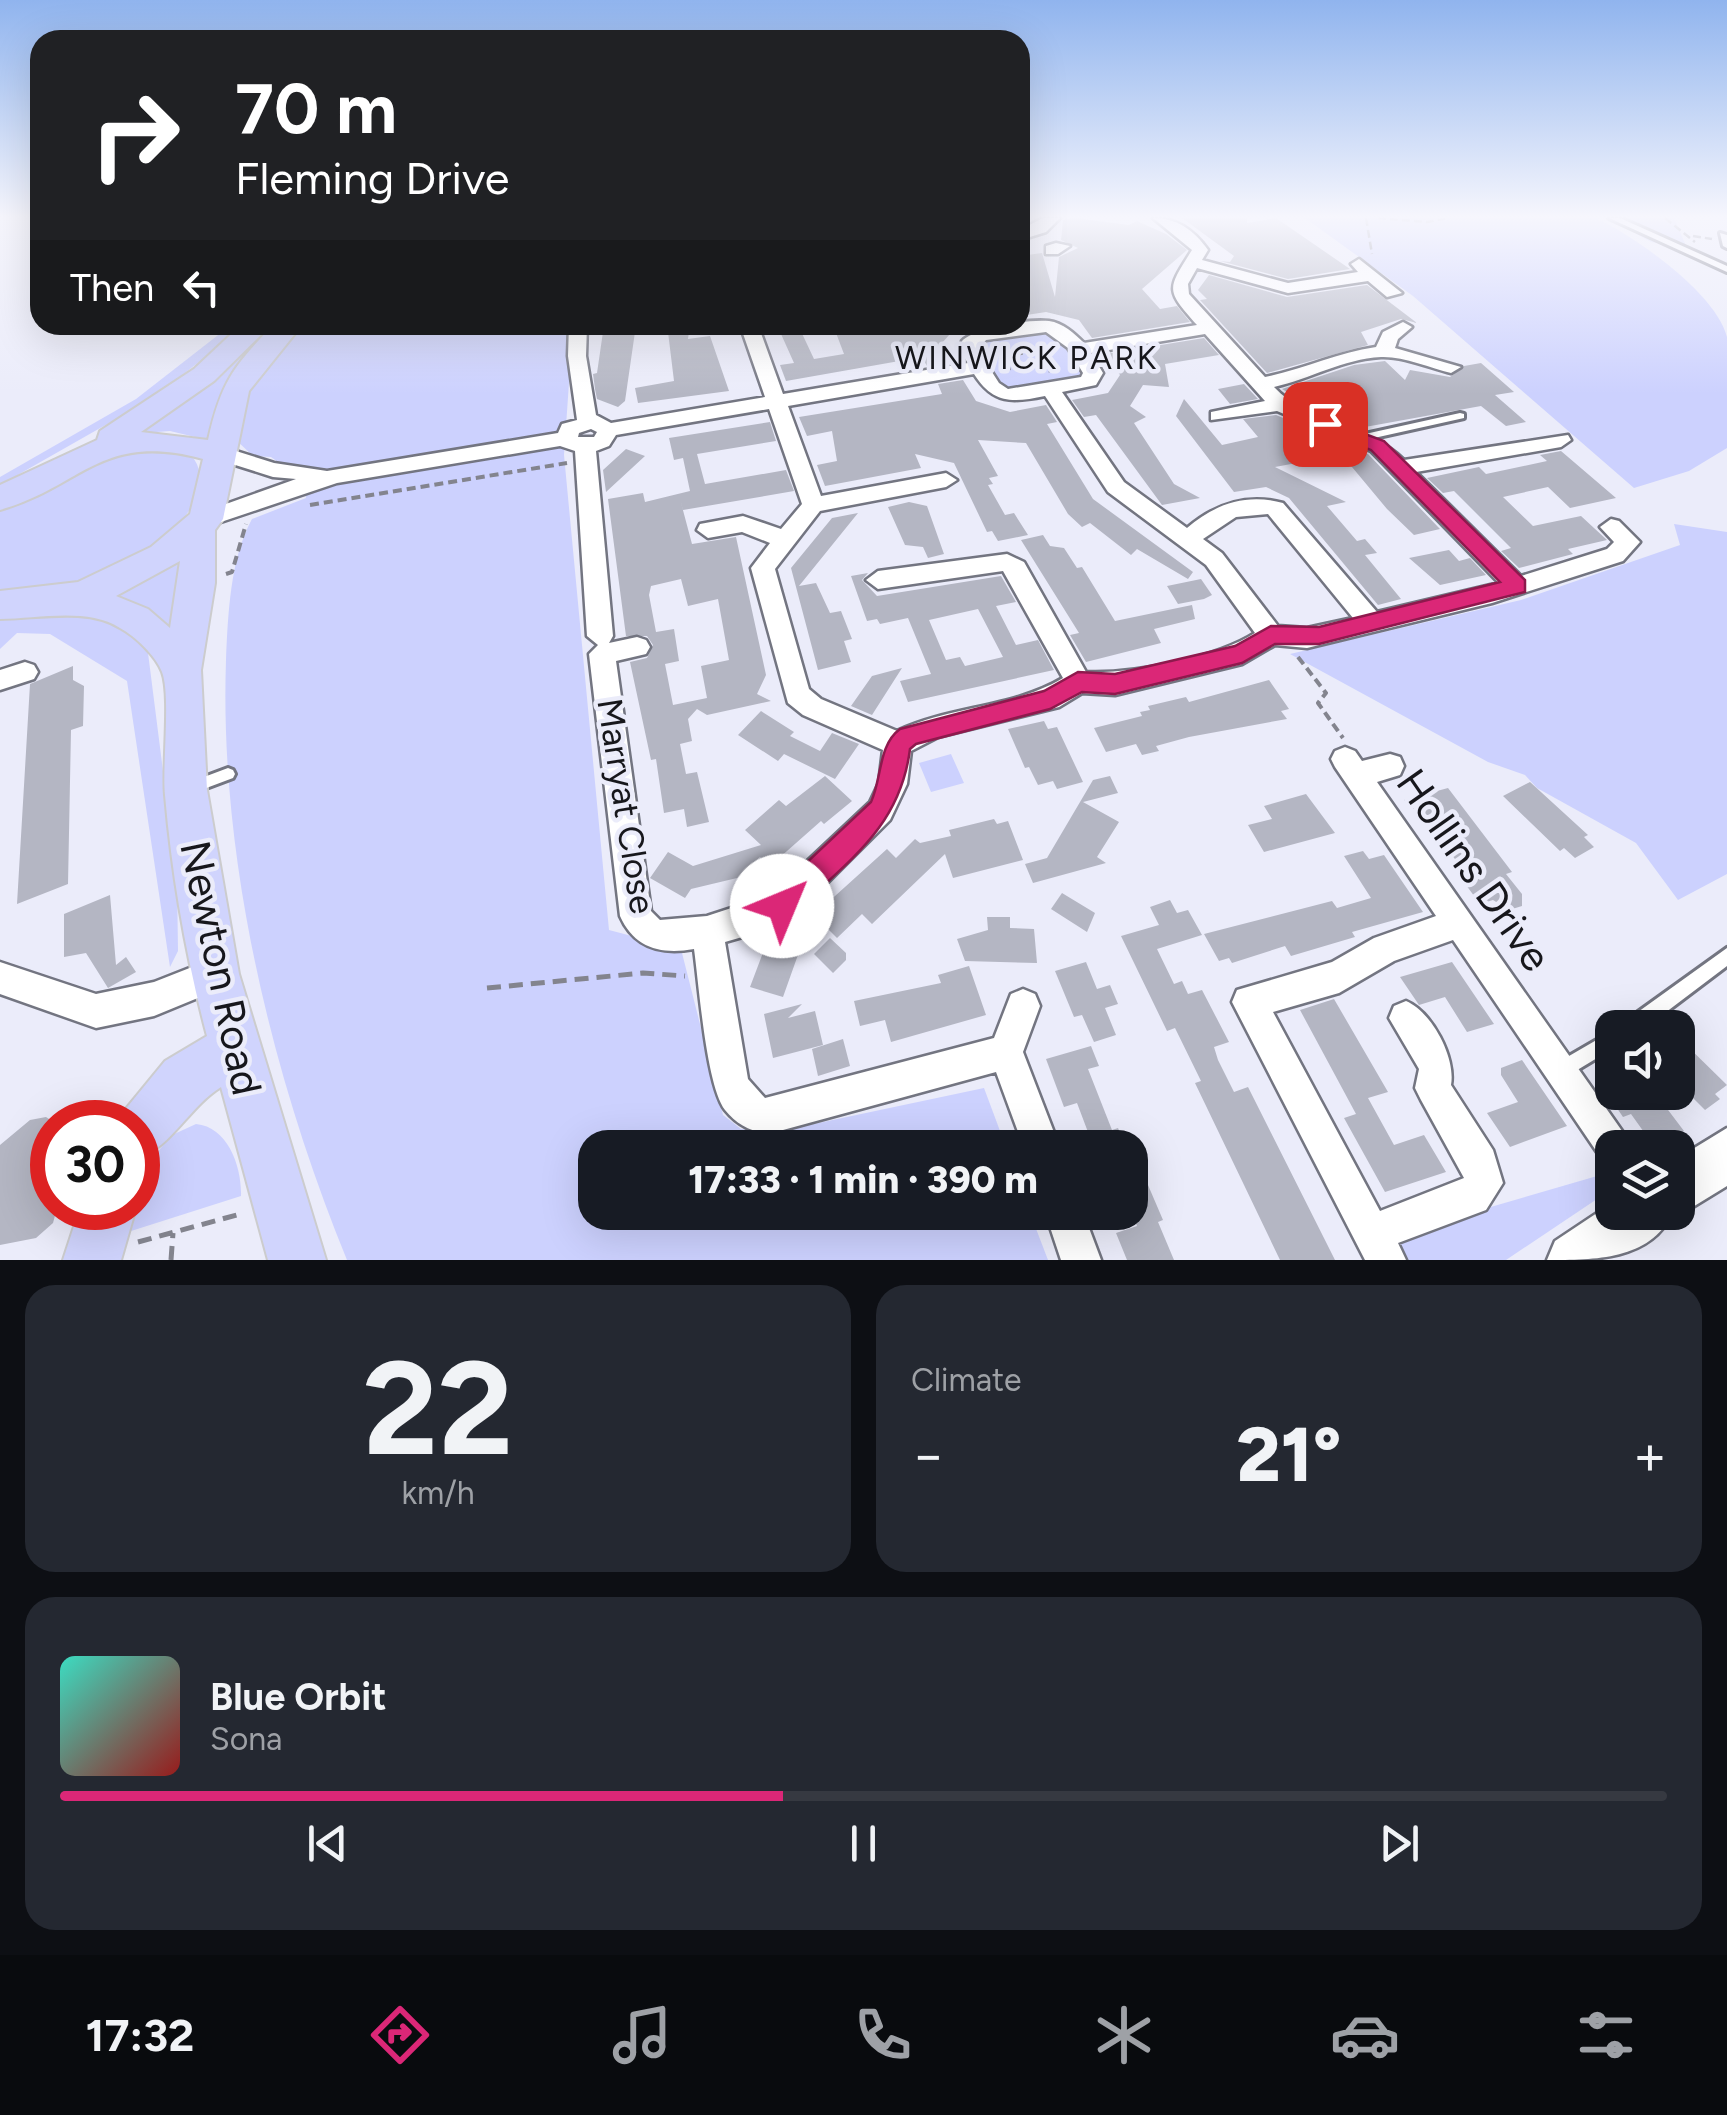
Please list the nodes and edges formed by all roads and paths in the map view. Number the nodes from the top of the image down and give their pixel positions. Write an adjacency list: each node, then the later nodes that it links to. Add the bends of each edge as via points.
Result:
1 (1187, 277): 8 (street, via 1178,290)
2 (1247, 277): 3 (street, via 1288,288)
3 (1333, 277)
4 (1374, 277): 5 (street)
5 (1393, 293)
6 (1403, 327): 17 (street)
7 (1030, 328): 15 (street, via 1053,327)
8 (1209, 328): 15 (street); 23 (street)
9 (246, 335): 35 (main road, via 182,392)
10 (279, 335): 34 (main road, via 238,382)
11 (578, 335): 29 (street)
12 (753, 335): 25 (street)
13 (988, 335): 22 (street, via 971,341 969,350)
14 (1008, 335): 18 (path)
15 (1076, 347): 16 (path); 24 (street, via 1092,377)
16 (1036, 351): 18 (path); 19 (path)
17 (1384, 351): 21 (street); 23 (street)
18 (1015, 355): 20 (path)
19 (1044, 363): 20 (path); 24 (path)
20 (1023, 367): 22 (path)
21 (1451, 367)
22 (981, 370): 24 (street, via 1002,394); 25 (street)
23 (1261, 384): 26 (street)
24 (1056, 389): 47 (street, via 1125,496)
25 (777, 401): 30 (street); 40 (street)
26 (1279, 404): 27 (street); 31 (street)
27 (1218, 416)
28 (1460, 416): 31 (lane)
29 (587, 421): 30 (street); 33 (street, via 574,425)
30 (608, 430): 33 (street, via 602,441)
31 (1365, 437): 36 (street)
32 (1561, 440): 36 (street)
33 (579, 448): 37 (street); 41 (path); 54 (street)
34 (220, 453): 35 (main road, via 156,438); 37 (street, via 272,470); 43 (main road, Newton Road)
35 (83, 454): 39 (main road)
36 (1400, 468): 50 (street)
37 (348, 474): 43 (street, via 243,502)
38 (938, 489): 40 (street)
39 (0, 499)
40 (813, 506): 46 (street)
41 (294, 507)
42 (255, 516): 49 (path, via 247,520 232,572)
43 (202, 524): 49 (main road, Newton Road); 51 (main road, via 122,578)
44 (1611, 527): 50 (street, via 1628,542 1615,554)
45 (708, 530): 46 (street, via 743,524)
46 (784, 539): 59 (street, via 763,575 793,689 812,707)
47 (1189, 539): 53 (street, via 1223,511 1275,508); 55 (street)
48 (878, 580): 58 (street, via 971,554 1016,568)
49 (198, 583): 57 (main road, Newton Road)
50 (1517, 586): 53 (street)
51 (44, 604): 52 (main road); 57 (main road, via 92,605 133,616 154,631)
52 (0, 606)
53 (1372, 623): 55 (street)
54 (600, 636)
55 (1282, 637): 58 (street, via 1115,684); 61 (path, Hollins Drive, via 1326,692 1318,703 1349,746)
56 (637, 646): 65 (street, Marryat Close, via 602,654 636,916 662,936)
57 (182, 670): 63 (main road, Newton Road)
58 (1078, 682): 59 (street, via 1050,700 932,728)
59 (898, 744): 65 (street, Marryat Close, via 893,784 880,811 782,906)
60 (1390, 766): 61 (street)
61 (1351, 767): 64 (street, Hollins Drive)
62 (228, 774): 63 (lane)
63 (186, 790): 67 (main road, Newton Road)
64 (1459, 922): 77 (street, Hollins Drive); 88 (street, via 1385,948 1339,977 1248,1002)
65 (707, 931): 68 (street, Marryat Close)
66 (1727, 956): 72 (lane)
67 (214, 974): 69 (street, via 154,999 96,1011); 74 (main road, Newton Road)
68 (715, 977): 70 (path, via 643,973); 76 (street, Marryat Close, via 731,1079 737,1097 760,1116)
69 (0, 978)
70 (486, 988)
71 (1024, 1006): 76 (street)
72 (1654, 1010)
73 (1406, 1018): 88 (street, via 1437,1066 1433,1088 1480,1163 1484,1184 1473,1197)
74 (234, 1049): 78 (main road, via 184,1080); 83 (main road, Newton Road)
75 (1595, 1050): 77 (lane)
76 (1006, 1052): 79 (street)
77 (1561, 1070): 80 (street, Hollins Drive)
78 (160, 1107)
79 (1035, 1130)
80 (1603, 1130)
81 (1727, 1154): 82 (street)
82 (1695, 1178)
83 (278, 1204): 86 (path); 90 (main road, Newton Road)
84 (1070, 1230): 91 (street)
85 (1619, 1230): 92 (street)
86 (173, 1233): 87 (path); 89 (path)
87 (98, 1240)
88 (1379, 1246)
89 (170, 1260)
90 (297, 1260)
91 (1081, 1260)
92 (1574, 1260)

